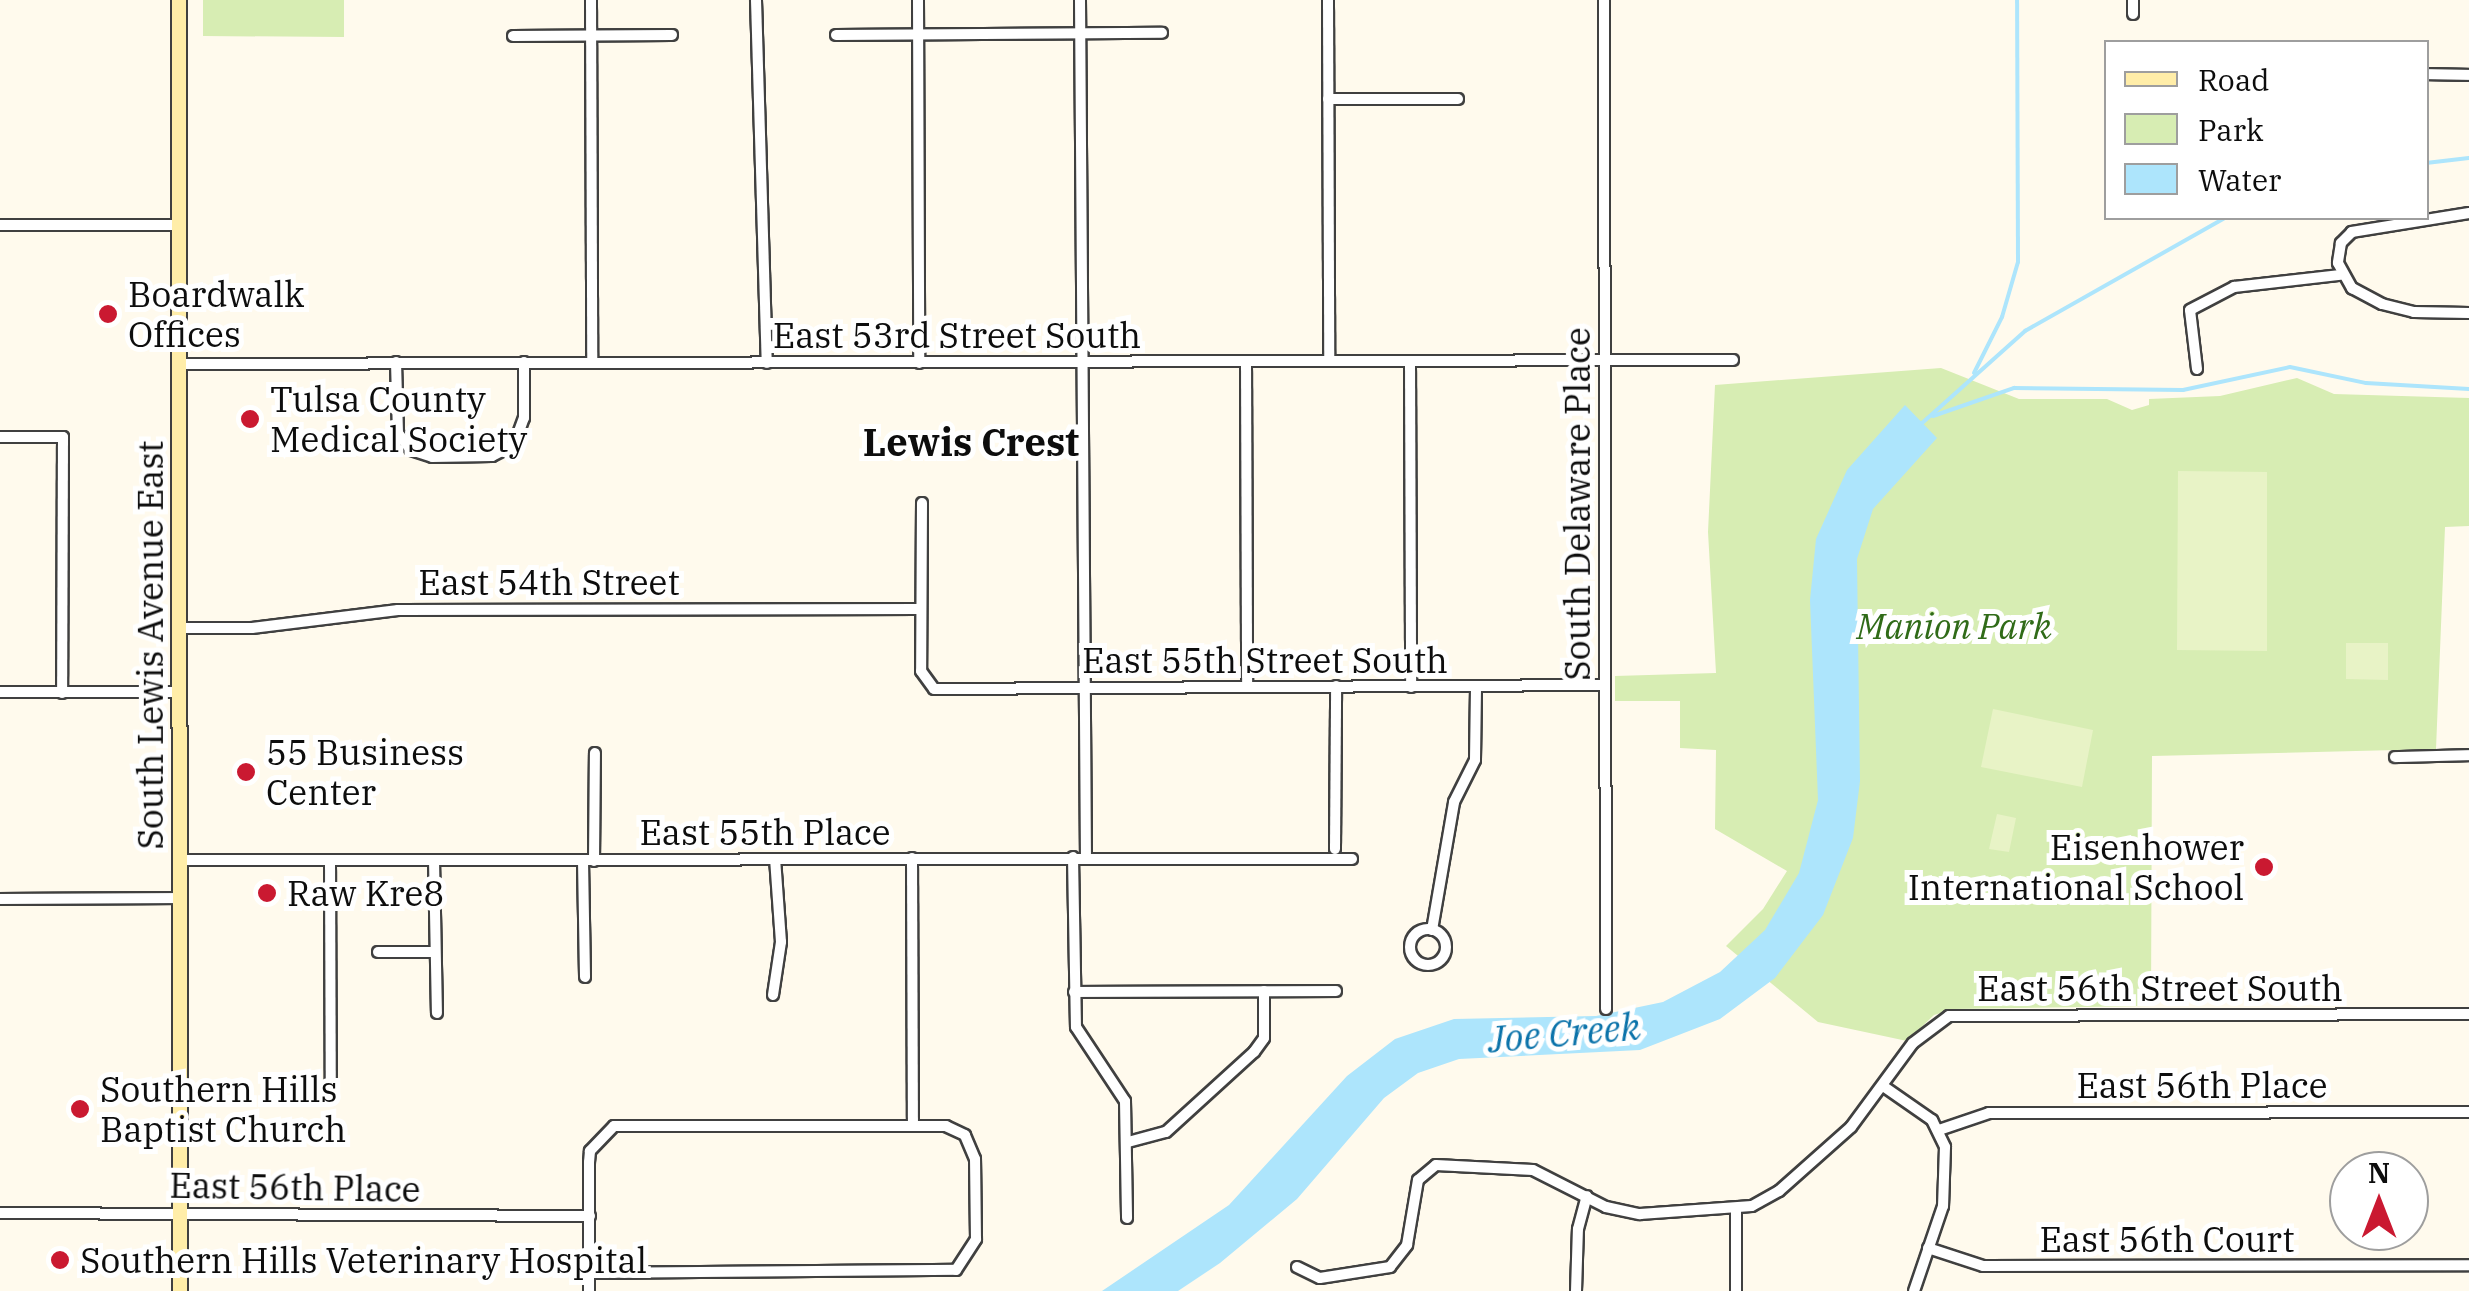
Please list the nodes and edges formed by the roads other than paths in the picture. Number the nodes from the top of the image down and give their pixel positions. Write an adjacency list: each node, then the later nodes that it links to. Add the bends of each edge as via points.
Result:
1 (179, 0): 26 (main road, South Lewis Avenue East)
2 (591, 0): 16 (street)
3 (756, 0): 37 (street)
4 (918, 0): 12 (street)
5 (1080, 0): 10 (street)
6 (1328, 0): 20 (street)
7 (1604, 0): 30 (street, South Delaware Place)
8 (2133, 0): 9 (street)
9 (2134, 14)
10 (1080, 33): 11 (street); 12 (street); 39 (street)
11 (1162, 33)
12 (918, 34): 14 (street); 41 (street)
13 (672, 35): 16 (street)
14 (836, 35)
15 (513, 36): 16 (street)
16 (591, 36): 36 (street)
17 (2429, 74): 18 (street)
18 (2469, 75)
19 (1458, 98): 20 (street)
20 (1328, 99): 32 (street)
21 (2469, 213): 22 (street)
22 (2429, 219)
23 (2360, 220): 27 (street)
24 (2425, 220): 27 (street)
25 (0, 225): 26 (street)
26 (179, 225): 40 (main road, South Lewis Avenue East)
27 (2362, 230): 28 (street, via 2341,243)
28 (2340, 275): 29 (street, via 2382,304); 42 (street, via 2218,292 2190,310)
29 (2469, 313)
30 (1605, 360): 31 (street, East 53rd Street South); 33 (street, East 53rd Street South); 48 (street, South Delaware Place)
31 (1733, 360)
32 (1329, 361): 33 (street, East 53rd Street South); 38 (street, East 53rd Street South)
33 (1410, 361): 51 (street)
34 (396, 362): 35 (street, East 53rd Street South); 35 (street, via 395,420 404,442 432,457 492,456 514,444 524,418); 40 (street, East 53rd Street South)
35 (524, 362): 36 (street, East 53rd Street South)
36 (592, 362): 37 (street, East 53rd Street South)
37 (767, 362): 41 (street, East 53rd Street South)
38 (1246, 362): 39 (street, East 53rd Street South); 47 (street)
39 (1082, 363): 41 (street, East 53rd Street South); 50 (street)
40 (181, 364): 46 (main road, South Lewis Avenue East)
41 (919, 364)
42 (2197, 369)
43 (0, 438): 55 (street, via 64,438)
44 (922, 503): 45 (street)
45 (921, 610): 46 (street, East 54th Street, via 398,610 252,628); 50 (street, East 55th Street South, via 926,685)
46 (180, 628): 54 (main road, South Lewis Avenue East)
47 (1247, 684): 49 (street, East 55th Street South); 50 (street, East 55th Street South)
48 (1604, 685): 52 (street, East 55th Street South); 79 (street, South Delaware Place)
49 (1336, 686): 51 (street, East 55th Street South); 59 (street)
50 (1082, 687): 61 (street)
51 (1411, 687): 52 (street, East 55th Street South)
52 (1476, 688): 71 (street, via 1475,760 1454,802)
53 (0, 692): 55 (street)
54 (179, 692): 55 (street); 65 (main road, South Lewis Avenue East)
55 (62, 693)
56 (595, 753): 68 (street)
57 (2469, 756): 58 (street)
58 (2395, 757)
59 (1335, 849)
60 (1073, 857): 61 (street, East 55th Place); 62 (street, East 55th Place); 76 (street)
61 (1086, 857): 64 (street, East 55th Place)
62 (912, 858): 63 (street, East 55th Place); 85 (street)
63 (775, 859): 68 (street, East 55th Place); 78 (street, via 781,942)
64 (1352, 859)
65 (179, 860): 66 (street, East 55th Place); 69 (main road, South Lewis Avenue East)
66 (330, 860): 67 (street, East 55th Place); 83 (street)
67 (434, 860): 68 (street, East 55th Place); 73 (street)
68 (589, 861): 74 (street)
69 (179, 898): 70 (street); 90 (main road, South Lewis Avenue East)
70 (0, 899)
71 (1432, 930)
72 (378, 952): 73 (street)
73 (435, 952): 80 (street)
74 (585, 977)
75 (1264, 991): 76 (street); 77 (street); 87 (street, via 1264,1038 1254,1052 1156,1139)
76 (1074, 992): 87 (street, via 1081,1038 1125,1101)
77 (1336, 992)
78 (773, 995)
79 (1606, 1009)
80 (437, 1013)
81 (2469, 1014): 82 (street, East 56th Street South, via 1949,1016 1926,1030)
82 (1883, 1086): 86 (street); 89 (street, via 1851,1126 1779,1191)
83 (332, 1095)
84 (2469, 1112): 86 (street, East 56th Place, via 1990,1113)
85 (913, 1125): 92 (street, via 626,1124 595,1141); 97 (street, via 956,1130 971,1146 976,1239 956,1270)
86 (1939, 1130): 94 (street, via 1946,1189)
87 (1128, 1142): 93 (street)
88 (1588, 1196): 89 (street, via 1640,1214); 96 (street, via 1534,1170 1436,1165 1418,1180 1407,1246 1390,1267 1320,1278); 100 (street, via 1578,1229)
89 (1736, 1210): 101 (street)
90 (181, 1212): 91 (street, East 56th Place); 92 (street, East 56th Place); 98 (main road, South Lewis Avenue East)
91 (0, 1213)
92 (590, 1216): 97 (street)
93 (1127, 1218)
94 (1928, 1248): 95 (street, East 56th Court, via 1983,1266); 102 (street)
95 (2469, 1266)
96 (1297, 1267)
97 (590, 1273): 99 (street)
98 (180, 1291)
99 (590, 1291)
100 (1576, 1291)
101 (1736, 1291)
102 (1914, 1291)

